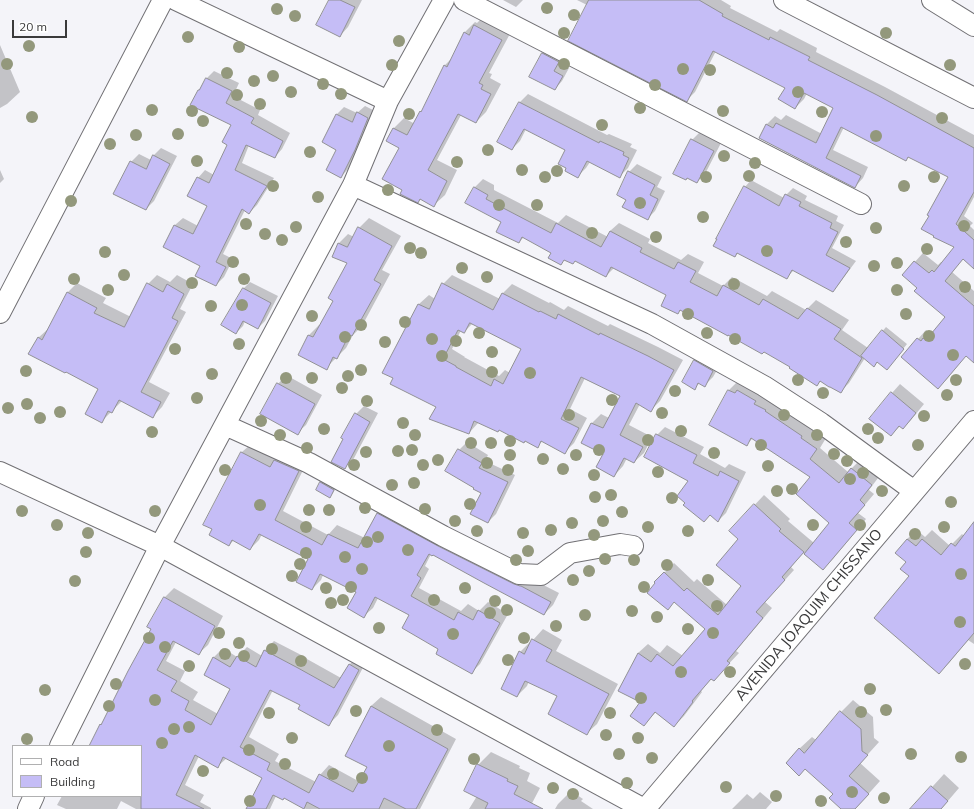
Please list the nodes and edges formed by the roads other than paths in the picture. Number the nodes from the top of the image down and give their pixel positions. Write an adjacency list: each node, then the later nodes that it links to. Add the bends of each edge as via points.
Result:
1 (163, 0): 12 (street)
2 (176, 0): 9 (street)
3 (444, 0): 9 (street)
4 (464, 0): 11 (street)
5 (784, 0): 8 (street)
6 (932, 0): 7 (street)
7 (974, 26)
8 (974, 98)
9 (388, 101): 10 (street)
10 (353, 185): 14 (street); 16 (street, via 652,324 764,386 821,423)
11 (861, 204)
12 (0, 314)
13 (974, 421): 16 (street, AVENIDA JOAQUIM CHISSANO)
14 (225, 425): 17 (street); 18 (street, via 309,463 519,574 541,575 570,553 620,544)
15 (0, 472): 17 (street)
16 (914, 491): 22 (street, AVENIDA JOAQUIM CHISSANO)
17 (160, 546): 19 (street); 22 (street)
18 (633, 546)
19 (60, 745)
20 (34, 797): 21 (street)
21 (28, 809)
22 (644, 809)

